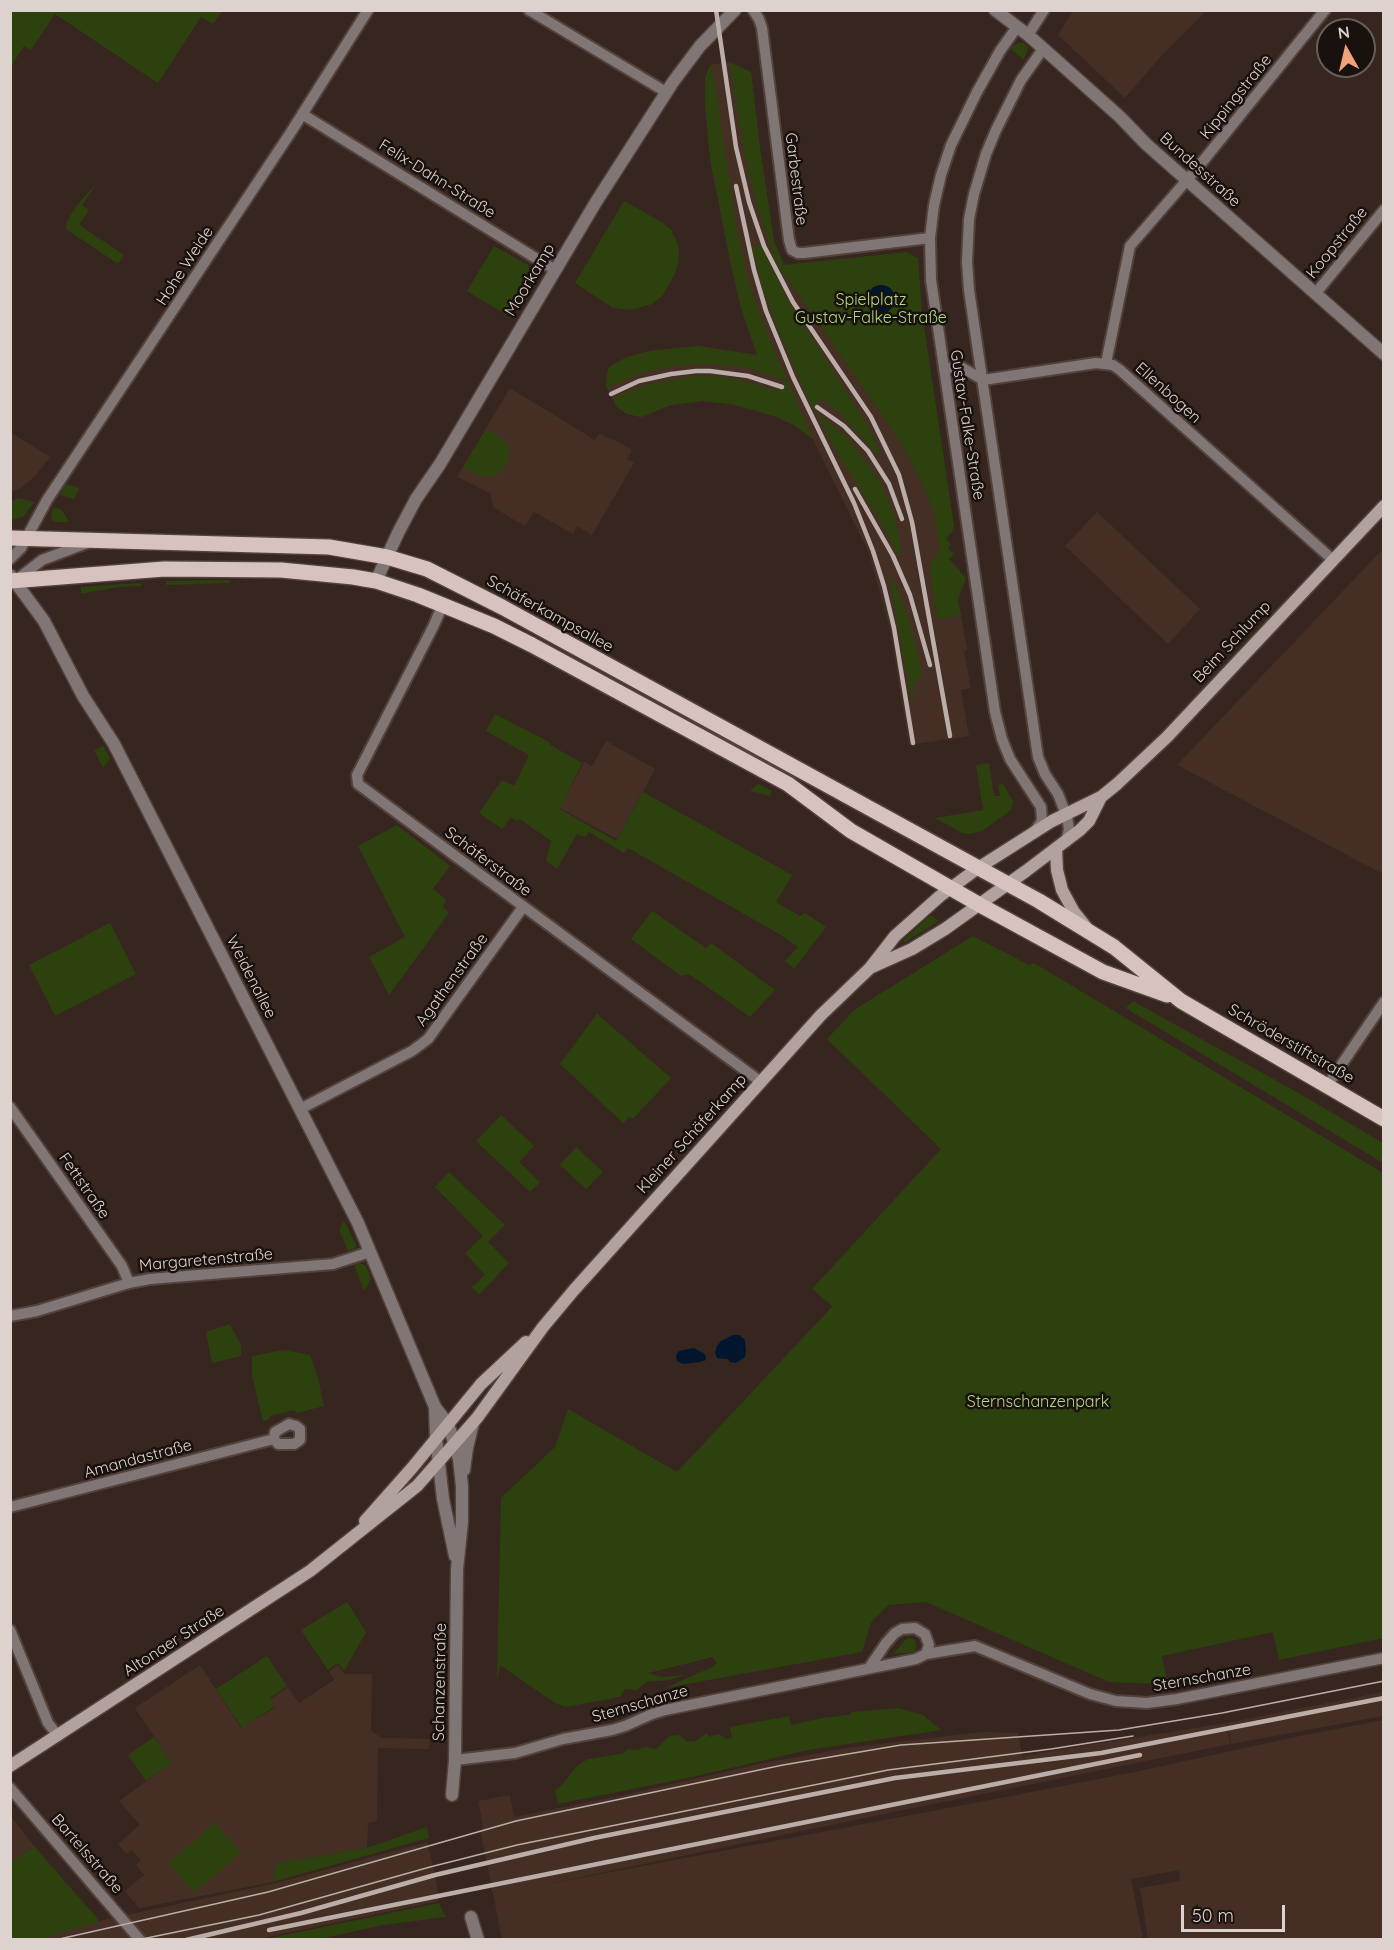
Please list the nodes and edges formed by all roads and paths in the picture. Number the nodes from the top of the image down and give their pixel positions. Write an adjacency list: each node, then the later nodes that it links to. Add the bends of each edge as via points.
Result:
1 (368, 10): 12 (street, Hohe Weide)
2 (529, 10): 11 (street)
3 (735, 10): 11 (street, Moorkamp, via 700,46)
4 (753, 10): 15 (street, Garbestraße, via 760,22 792,250 804,253)
5 (995, 10): 8 (street, Bundesstraße)
6 (1044, 10): 9 (street)
7 (1324, 10): 13 (street, Kippingstraße)
8 (1017, 27): 9 (street, Bundesstraße); 15 (street, Gustav-Falke-Straße, via 951,145 938,185)
9 (1028, 35): 10 (street, Bundesstraße)
10 (1043, 49): 13 (street, Bundesstraße); 21 (street, Gustav-Falke-Straße, via 996,130 969,219 969,290)
11 (666, 92): 16 (street, Moorkamp)
12 (302, 114): 16 (street, Felix-Dahn-Straße); 24 (street, Hohe Weide, via 47,500)
13 (1187, 181): 17 (street, Bundesstraße); 19 (street, Kippingstraße, via 1130,246)
14 (1383, 210): 17 (street, Koopstraße)
15 (930, 238): 20 (street, Gustav-Falke-Straße, via 931,280)
16 (555, 270): 26 (street, Moorkamp, via 416,499)
17 (1314, 294): 18 (street, Bundesstraße)
18 (1383, 354)
19 (1106, 363): 21 (street); 28 (street, Ellenbogen, via 1120,370)
20 (944, 369): 21 (street, via 961,367); 34 (street, Gustav-Falke-Straße, via 995,712 1010,759 1041,807 1042,821)
21 (983, 380): 33 (street, Gustav-Falke-Straße, via 1038,757)
22 (1383, 506): 28 (main road, Beim Schlump)
23 (10, 538): 24 (main road, Schäferkampsallee)
24 (27, 538): 25 (main road, Schäferkampsallee); 27 (street, Hohe Weide)
25 (93, 541): 26 (main road, Schäferkampsallee, via 329,547); 29 (street, via 42,560)
26 (387, 556): 30 (street, Moorkamp); 36 (main road, Schäferkampsallee, via 427,569 502,607)
27 (10, 559)
28 (1333, 560): 32 (main road, Beim Schlump, via 1154,749)
29 (12, 581): 30 (main road, via 121,571 225,568 312,572); 48 (street, Weidenallee, via 44,621 83,696 108,733)
30 (376, 581): 31 (main road)
31 (443, 604): 38 (main road, via 532,645 788,784 851,831); 40 (street, Schäferstraße, via 357,775 358,784)
32 (1101, 797): 33 (main road, Beim Schlump); 35 (main road, Beim Schlump, via 1089,821)
33 (1066, 813): 34 (main road, Beim Schlump); 35 (street, Gustav-Falke-Straße, via 1069,825)
34 (1034, 832): 36 (main road, Beim Schlump)
35 (1061, 845): 37 (main road, Beim Schlump); 41 (main road, via 1057,870 1062,890)
36 (978, 868): 37 (main road, Schäferkampsallee); 38 (main road, Beim Schlump)
37 (1009, 884): 39 (main road, Beim Schlump); 41 (main road, Schröderstiftstraße)
38 (951, 888): 39 (main road); 42 (main road, Kleiner Schäferkamp, via 895,936)
39 (980, 905): 42 (main road, Kleiner Schäferkamp, via 912,949); 43 (main road, Schröderstiftstraße, via 1103,972)
40 (523, 908): 45 (street, Schäferstraße); 48 (street, Agathenstraße, via 428,1039)
41 (1090, 932): 43 (main road, Schröderstiftstraße)
42 (870, 968): 45 (main road, Kleiner Schäferkamp)
43 (1181, 1001): 46 (main road, Schröderstiftstraße)
44 (1383, 1002): 46 (street)
45 (761, 1082): 53 (main road, Kleiner Schäferkamp)
46 (1327, 1086): 49 (main road, Schröderstiftstraße)
47 (10, 1107): 51 (street, Fettstraße, via 122,1266)
48 (300, 1109): 50 (street, Weidenallee)
49 (1383, 1119)
50 (370, 1252): 51 (street, Margaretenstraße, via 333,1264); 54 (street, Weidenallee)
51 (129, 1283): 52 (street, Margaretenstraße)
52 (10, 1316)
53 (543, 1327): 55 (main road, Kleiner Schäferkamp); 56 (main road, Kleiner Schäferkamp, via 497,1368)
54 (435, 1407): 56 (street, Weidenallee); 57 (street, Weidenallee)
55 (473, 1423): 59 (main road, Kleiner Schäferkamp); 61 (street)
56 (448, 1424): 57 (main road, Altonaer Straße); 59 (street, Weidenallee)
57 (436, 1438): 60 (street, Schanzenstraße); 63 (main road, Altonaer Straße)
58 (274, 1439): 62 (street, Amandastraße)
59 (455, 1445): 60 (main road, Kleiner Schäferkamp); 61 (street, Schanzenstraße)
60 (439, 1463): 63 (main road, Altonaer Straße, via 402,1499); 64 (street, Schanzenstraße)
61 (462, 1486): 64 (street, Schanzenstraße)
62 (10, 1508)
63 (351, 1538): 69 (main road, Altonaer Straße, via 310,1572)
64 (458, 1569): 70 (street, Schanzenstraße)
65 (10, 1630): 69 (street, via 48,1723)
66 (926, 1654): 67 (street, Sternschanze, via 975,1646 1090,1694 1147,1703); 68 (street, Sternschanze); 68 (street, via 929,1645 925,1634 915,1628 902,1629 886,1643)
67 (1383, 1658)
68 (869, 1668): 70 (street, Sternschanze, via 652,1713 626,1726 515,1753)
69 (58, 1736): 71 (main road, Altonaer Straße)
70 (455, 1760): 73 (street, Schanzenstraße)
71 (10, 1766)
72 (10, 1788): 75 (street, Bartelsstraße)
73 (452, 1795)
74 (471, 1917): 76 (street)
75 (140, 1940)
76 (478, 1940)

